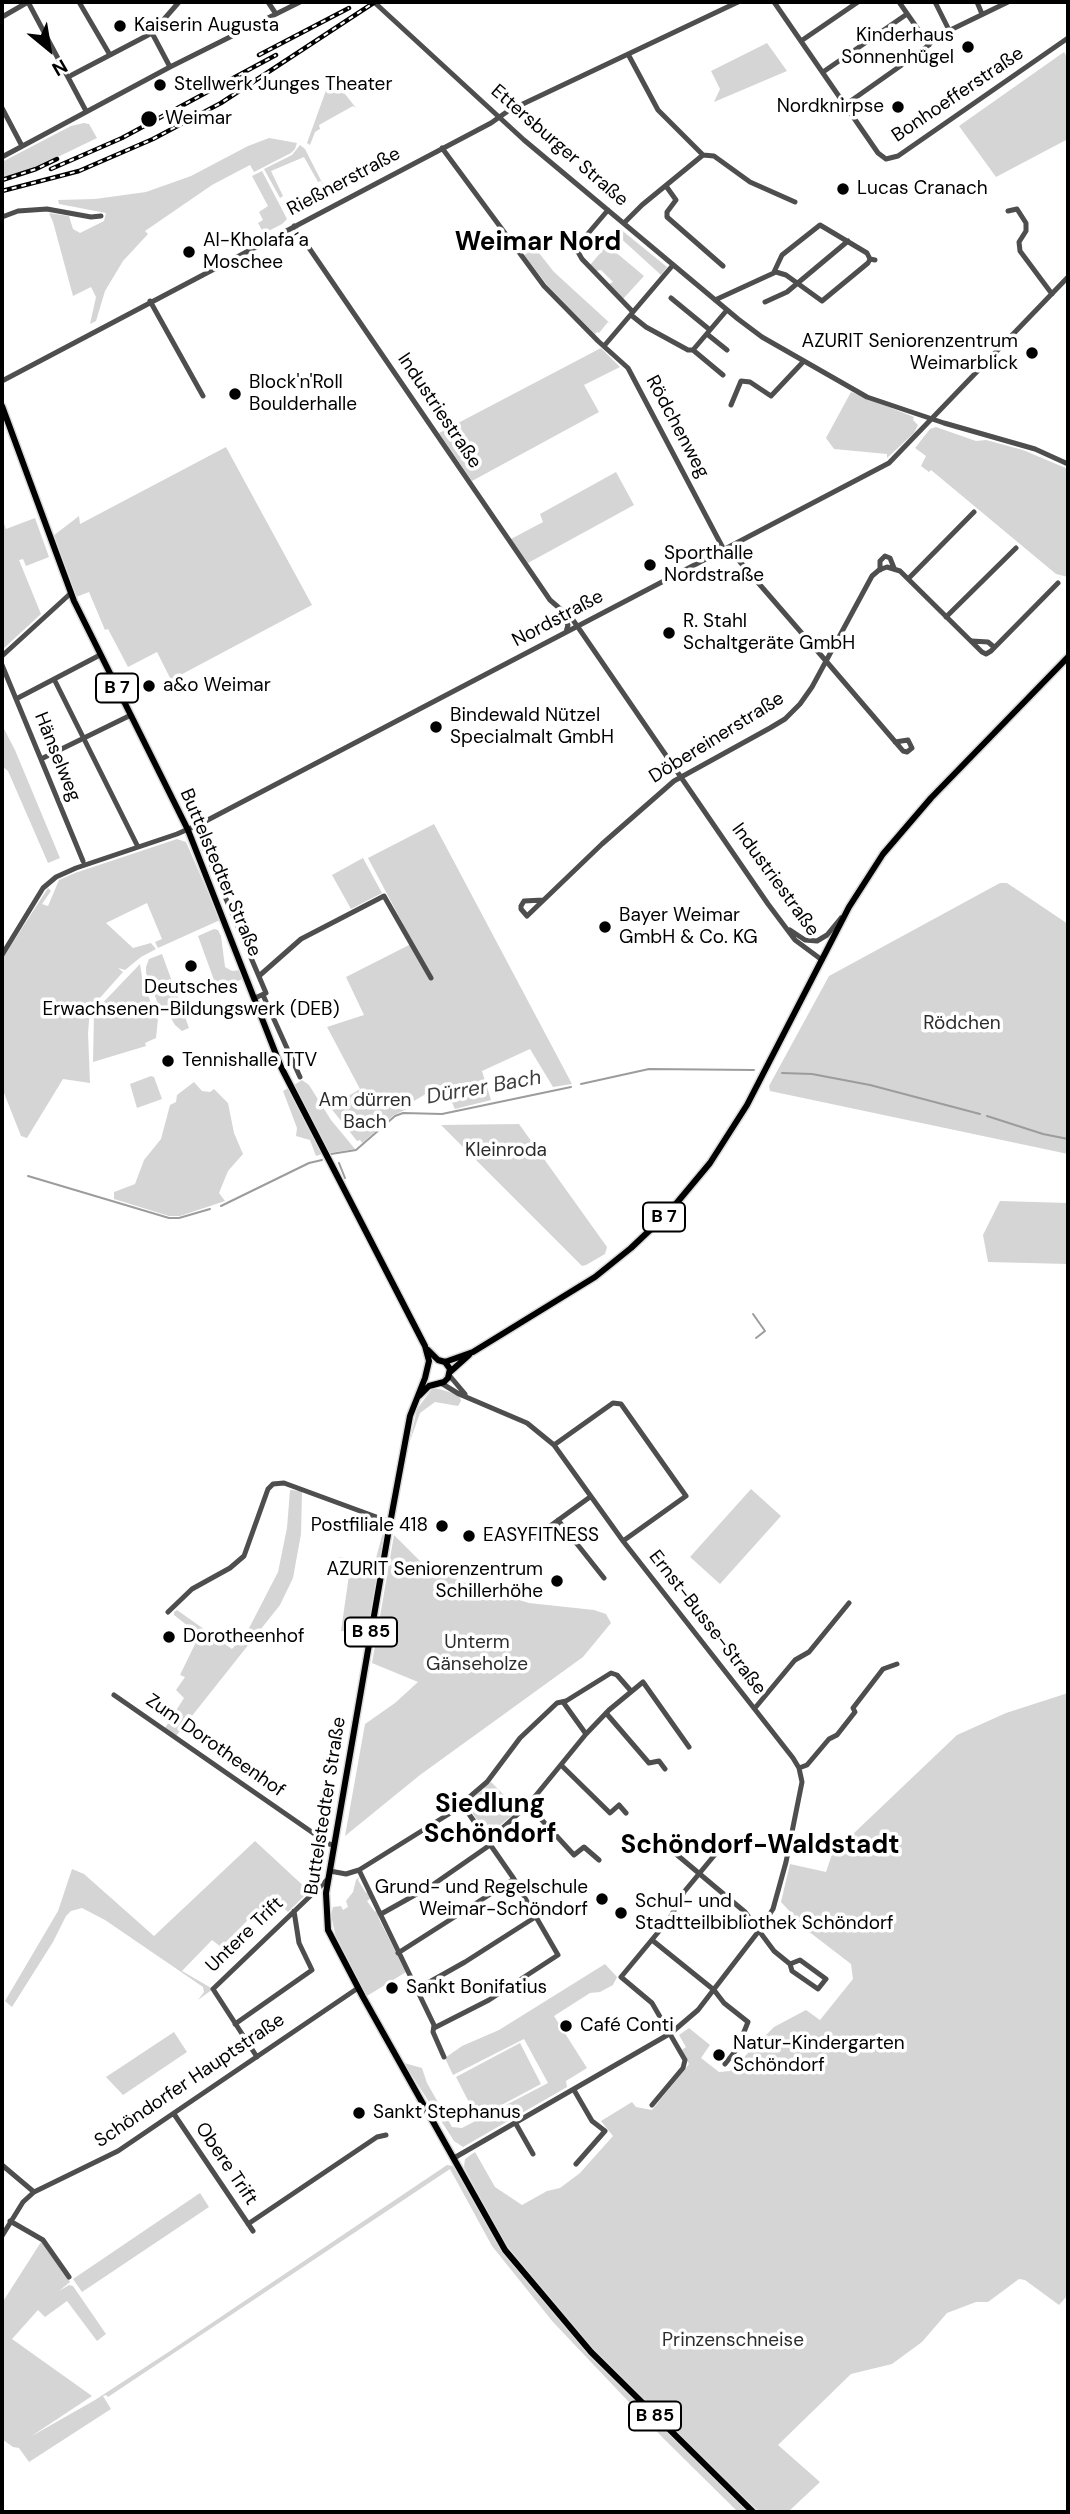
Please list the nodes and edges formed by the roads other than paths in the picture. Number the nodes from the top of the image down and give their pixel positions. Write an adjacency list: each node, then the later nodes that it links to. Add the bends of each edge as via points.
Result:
1 (28, 2): 17 (street); 27 (street)
2 (79, 2): 24 (street)
3 (268, 2): 15 (street)
4 (300, 2): 15 (street)
5 (374, 2): 31 (street, Ettersburger Straße)
6 (738, 2): 23 (street, Rießnerstraße)
7 (774, 2): 21 (street, Bonhoefferstraße)
8 (858, 2): 21 (street)
9 (899, 2): 14 (street)
10 (935, 2): 18 (street)
11 (976, 2): 16 (street)
12 (1008, 2): 16 (street)
13 (177, 3): 19 (street)
14 (907, 13): 22 (street); 26 (street)
15 (276, 14): 25 (street)
16 (982, 14): 18 (street)
17 (2, 17)
18 (949, 30): 22 (street)
19 (152, 33): 24 (street); 25 (street)
20 (1068, 38): 28 (street, Bonhoefferstraße, via 892,159 878,153)
21 (801, 41): 26 (street, Bonhoefferstraße)
22 (929, 45): 28 (street)
23 (628, 54): 31 (street, Rießnerstraße); 34 (street, via 658,110)
24 (110, 55): 27 (street)
25 (170, 67): 30 (street)
26 (823, 72): 28 (street, Bonhoefferstraße)
27 (68, 77): 30 (street)
28 (845, 105)
29 (2, 108): 32 (street)
30 (86, 111): 32 (street)
31 (499, 117): 33 (street, Rießnerstraße); 38 (street, Ettersburger Straße)
32 (22, 146): 35 (street)
33 (442, 148): 43 (street, Rießnerstraße); 58 (street, Rödchenweg, via 544,286)
34 (703, 155): 36 (street); 37 (street, via 711,154 750,182)
35 (2, 157)
36 (666, 186): 42 (street); 46 (street, via 676,200 667,217)
37 (795, 202)
38 (608, 209): 42 (street, Ettersburger Straße); 56 (street, via 580,243 578,252)
39 (1008, 211): 50 (street, via 1017,209 1026,223 1018,243 1020,251)
40 (101, 216): 41 (street, via 47,209)
41 (2, 217)
42 (624, 223): 45 (street, Ettersburger Straße)
43 (293, 226): 53 (street, Rießnerstraße); 77 (street, Industriestraße)
44 (848, 241): 47 (street, via 817,226 782,255); 49 (street); 49 (street, via 872,260 822,301)
45 (673, 265): 52 (street, Ettersburger Straße); 56 (street)
46 (723, 266)
47 (774, 272): 49 (street); 52 (street)
48 (1068, 277): 50 (street, Nordstraße)
49 (797, 284): 54 (street)
50 (1052, 294): 67 (street, Nordstraße)
51 (671, 298): 57 (street)
52 (715, 300): 55 (street, Ettersburger Straße)
53 (150, 301): 63 (street, Rießnerstraße); 64 (street)
54 (765, 302)
55 (727, 310): 57 (street); 61 (street, Ettersburger Straße)
56 (632, 313): 58 (street); 59 (street, via 646,327)
57 (708, 332): 59 (street); 60 (street)
58 (604, 346): 71 (street, Rödchenweg, via 628,368)
59 (693, 350): 62 (street)
60 (727, 350)
61 (803, 362): 65 (street, via 771,396 743,380); 67 (street, Ettersburger Straße, via 866,397)
62 (723, 375)
63 (2, 380)
64 (203, 396)
65 (731, 405)
66 (2, 407): 76 (main road, Buttelstedter Straße / B 7)
67 (930, 418): 68 (street, Ettersburger Straße, via 1035,449); 71 (street, Nordstraße, via 889,463)
68 (1068, 464)
69 (974, 512): 74 (street)
70 (1016, 548): 78 (street)
71 (726, 549): 79 (street, Nordstraße); 86 (street, Rödchenweg)
72 (894, 568): 73 (street); 73 (street, via 885,556); 74 (street)
73 (880, 570): 86 (street, Döbereinerstraße, via 872,576)
74 (909, 579): 78 (street)
75 (1058, 583): 82 (street)
76 (71, 593): 83 (main road, Buttelstedter Straße / B 7); 84 (street)
77 (561, 611): 79 (street, Industriestraße); 80 (street, Industriestraße)
78 (946, 617): 81 (street)
79 (578, 626): 80 (street, Nordstraße); 94 (street, Industriestraße)
80 (566, 632): 95 (street, Nordstraße)
81 (972, 641): 82 (street); 82 (street, via 986,654)
82 (994, 647)
83 (100, 655): 88 (street); 90 (main road, Buttelstedter Straße / B 7)
84 (2, 656)
85 (1068, 657): 100 (main road, B 7, via 908,822)
86 (827, 661): 92 (street, Rödchenweg); 94 (street, Döbereinerstraße, via 785,719)
87 (2, 666): 89 (street, Hänselweg)
88 (54, 679): 89 (street); 91 (street)
89 (16, 699): 93 (street, Hänselweg)
90 (131, 715): 91 (street); 96 (main road, Buttelstedter Straße / B 7)
91 (84, 738): 93 (street); 97 (street)
92 (895, 742)
93 (41, 759): 98 (street, Hänselweg)
94 (681, 776): 99 (street, Döbereinerstraße); 101 (street, Industriestraße)
95 (195, 826): 96 (street, Nordstraße); 104 (street)
96 (188, 830): 97 (street, Nordstraße); 107 (main road, Buttelstedter Straße / B 7)
97 (138, 848): 102 (street, Nordstraße, via 56,877 36,898)
98 (83, 861)
99 (543, 900): 99 (street, Döbereinerstraße, via 526,900 522,909 527,916)
100 (849, 907): 101 (street, via 817,941 805,940); 103 (main road, B 7)
101 (785, 926): 103 (street, Industriestraße, via 801,946)
102 (2, 955)
103 (822, 960): 110 (main road, B 7, via 735,1126 670,1211 595,1277)
104 (260, 976): 105 (street, via 301,939 384,896); 106 (street)
105 (431, 978)
106 (263, 995): 107 (street); 108 (street)
107 (255, 998): 109 (main road, Buttelstedter Straße / B 7, via 286,1078)
108 (300, 1077)
109 (425, 1346): 111 (main road, B 7); 112 (main road, B 7)
110 (472, 1352): 111 (main road, B 7); 114 (main road, B 7)
111 (442, 1361): 112 (main road); 114 (main road)
112 (429, 1364): 113 (main road)
113 (426, 1374): 115 (main road); 117 (main road, B 85)
114 (450, 1374): 115 (main road); 116 (street, Ernst-Busse-Straße)
115 (438, 1383): 116 (street, Ernst-Busse-Straße); 117 (main road)
116 (467, 1397): 118 (street, Ernst-Busse-Straße, via 527,1423)
117 (416, 1399): 121 (main road, Buttelstedter Straße / B 85)
118 (554, 1445): 119 (street, Ernst-Busse-Straße); 123 (street, via 613,1403 621,1404 686,1496)
119 (590, 1497): 120 (street); 123 (street, Ernst-Busse-Straße)
120 (558, 1520): 122 (street); 124 (street)
121 (390, 1522): 126 (street, via 276,1482 268,1489 244,1556 192,1589); 143 (main road, Buttelstedter Straße / B 85)
122 (535, 1537)
123 (623, 1541): 131 (street, Ernst-Busse-Straße)
124 (604, 1578)
125 (849, 1603): 131 (street)
126 (168, 1612)
127 (897, 1664): 136 (street, via 883,1669 837,1735)
128 (631, 1691): 130 (street, via 611,1673); 132 (street); 134 (street, via 643,1682)
129 (114, 1695): 143 (street, Zum Dorotheenhof)
130 (563, 1702): 133 (street); 138 (street, via 534,1723 493,1775)
131 (755, 1708): 136 (street, Ernst-Busse-Straße)
132 (606, 1713): 133 (street); 137 (street, via 649,1763 659,1761)
133 (586, 1734): 135 (street)
134 (690, 1746)
135 (561, 1765): 139 (street); 140 (street, via 610,1813 619,1805)
136 (799, 1768): 153 (street, via 801,1791 783,1878 773,1909)
137 (665, 1769)
138 (462, 1804): 142 (street); 146 (street)
139 (528, 1805): 142 (street); 145 (street, via 574,1855 584,1847)
140 (626, 1813)
141 (727, 1840): 147 (street)
142 (489, 1843): 149 (street); 151 (street, via 431,1886)
143 (334, 1845): 148 (main road, Buttelstedter Straße / B 85)
144 (676, 1854): 147 (street)
145 (599, 1860)
146 (359, 1870): 148 (street); 151 (street)
147 (699, 1873): 153 (street, via 745,1912); 154 (street)
148 (329, 1875): 150 (street, Untere Trift); 157 (main road, Buttelstedter Straße / B 85, via 325,1899 328,1930)
149 (514, 1879): 152 (street); 155 (street)
150 (293, 1911): 160 (street, Untere Trift, via 215,1985 214,1992); 160 (street, via 299,1943 312,1970)
151 (381, 1914): 155 (street)
152 (537, 1916): 158 (street); 161 (street, via 558,1955 489,2000)
153 (758, 1932): 156 (street); 159 (street)
154 (652, 1940): 159 (street); 162 (street, via 621,1977 652,2003)
155 (398, 1953): 158 (street)
156 (790, 1964): 156 (street, via 818,1989 826,1979 800,1960)
157 (358, 1988): 163 (street, Schöndorfer Hauptstraße); 172 (main road, Buttelstedter Straße / B 85)
158 (417, 1989): 161 (street)
159 (714, 1990): 162 (street); 165 (street, via 748,2022)
160 (235, 2024): 163 (street, Untere Trift)
161 (434, 2028): 164 (street)
162 (671, 2033): 166 (street); 167 (street, via 685,2064)
163 (257, 2057): 168 (street, Schöndorfer Hauptstraße)
164 (444, 2057)
165 (725, 2064)
166 (575, 2090): 169 (street); 173 (street, via 592,2121 605,2131)
167 (652, 2105)
168 (174, 2114): 175 (street, Schöndorfer Hauptstraße, via 118,2151); 177 (street, Obere Trift)
169 (516, 2124): 171 (street); 172 (street)
170 (386, 2135): 177 (street)
171 (533, 2154)
172 (454, 2158): 181 (main road, Buttelstedter Straße / B 85, via 512,2259 591,2351)
173 (576, 2164)
174 (2, 2165): 175 (street)
175 (34, 2192): 176 (street)
176 (10, 2221): 179 (street); 180 (street, via 43,2240)
177 (248, 2224): 178 (street, Obere Trift)
178 (253, 2231)
179 (2, 2236)
180 (69, 2277)
181 (753, 2512)

